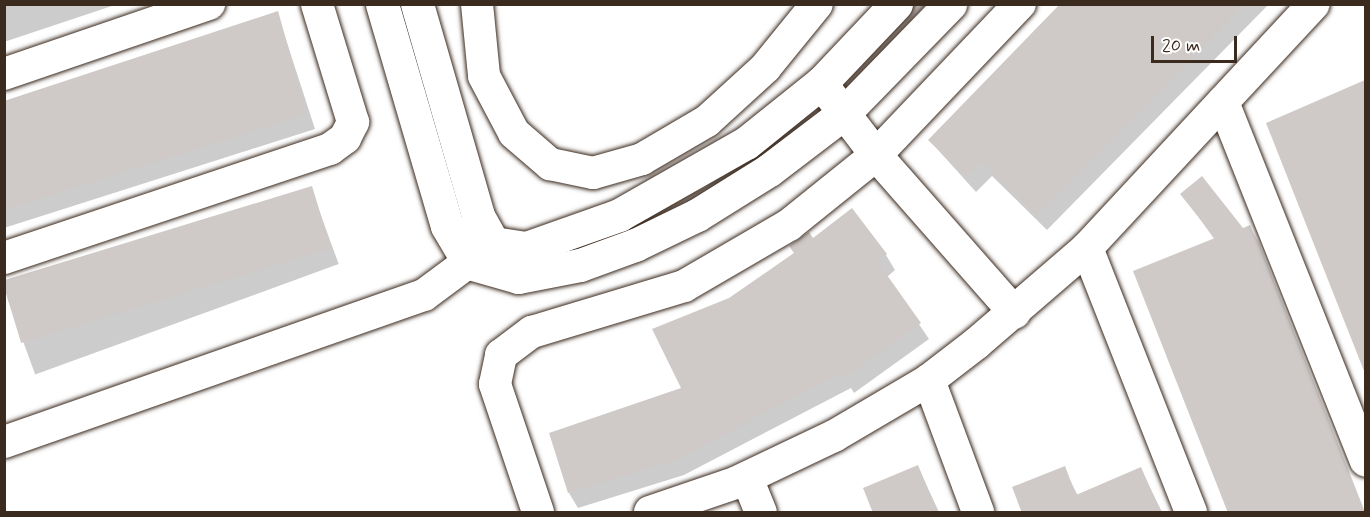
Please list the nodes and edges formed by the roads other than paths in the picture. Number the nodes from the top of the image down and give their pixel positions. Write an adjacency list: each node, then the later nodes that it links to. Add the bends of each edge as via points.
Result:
1 (209, 4): 11 (street)
2 (317, 4): 18 (street, via 353,122 345,138 330,149)
3 (382, 4): 17 (street, via 447,226)
4 (417, 4): 17 (street, via 477,216)
5 (477, 4): 6 (street, via 484,76 514,133 550,164 593,173 642,159 707,121 765,68)
6 (817, 4)
7 (896, 4): 12 (street)
8 (950, 4): 14 (street)
9 (1020, 4): 15 (street)
10 (1314, 4): 13 (street)
11 (4, 74)
12 (821, 83): 14 (street); 17 (street, via 746,143 619,215 526,248)
13 (1223, 102): 16 (street); 22 (street)
14 (845, 112): 15 (street); 17 (street, via 769,170 698,215 635,244 580,265 518,277)
15 (876, 155): 19 (street); 24 (street, via 789,225 716,270 649,299 532,332 501,355 495,384)
16 (1087, 248): 19 (street); 29 (street)
17 (481, 253): 21 (street, via 413,299)
18 (4, 258)
19 (1015, 313): 20 (street)
20 (928, 380): 23 (street, via 834,436); 28 (street)
21 (4, 442)
22 (1365, 461)
23 (741, 480): 25 (street); 26 (street); 27 (street)
24 (538, 513)
25 (650, 513)
26 (745, 513)
27 (760, 513)
28 (978, 513)
29 (1191, 513)

